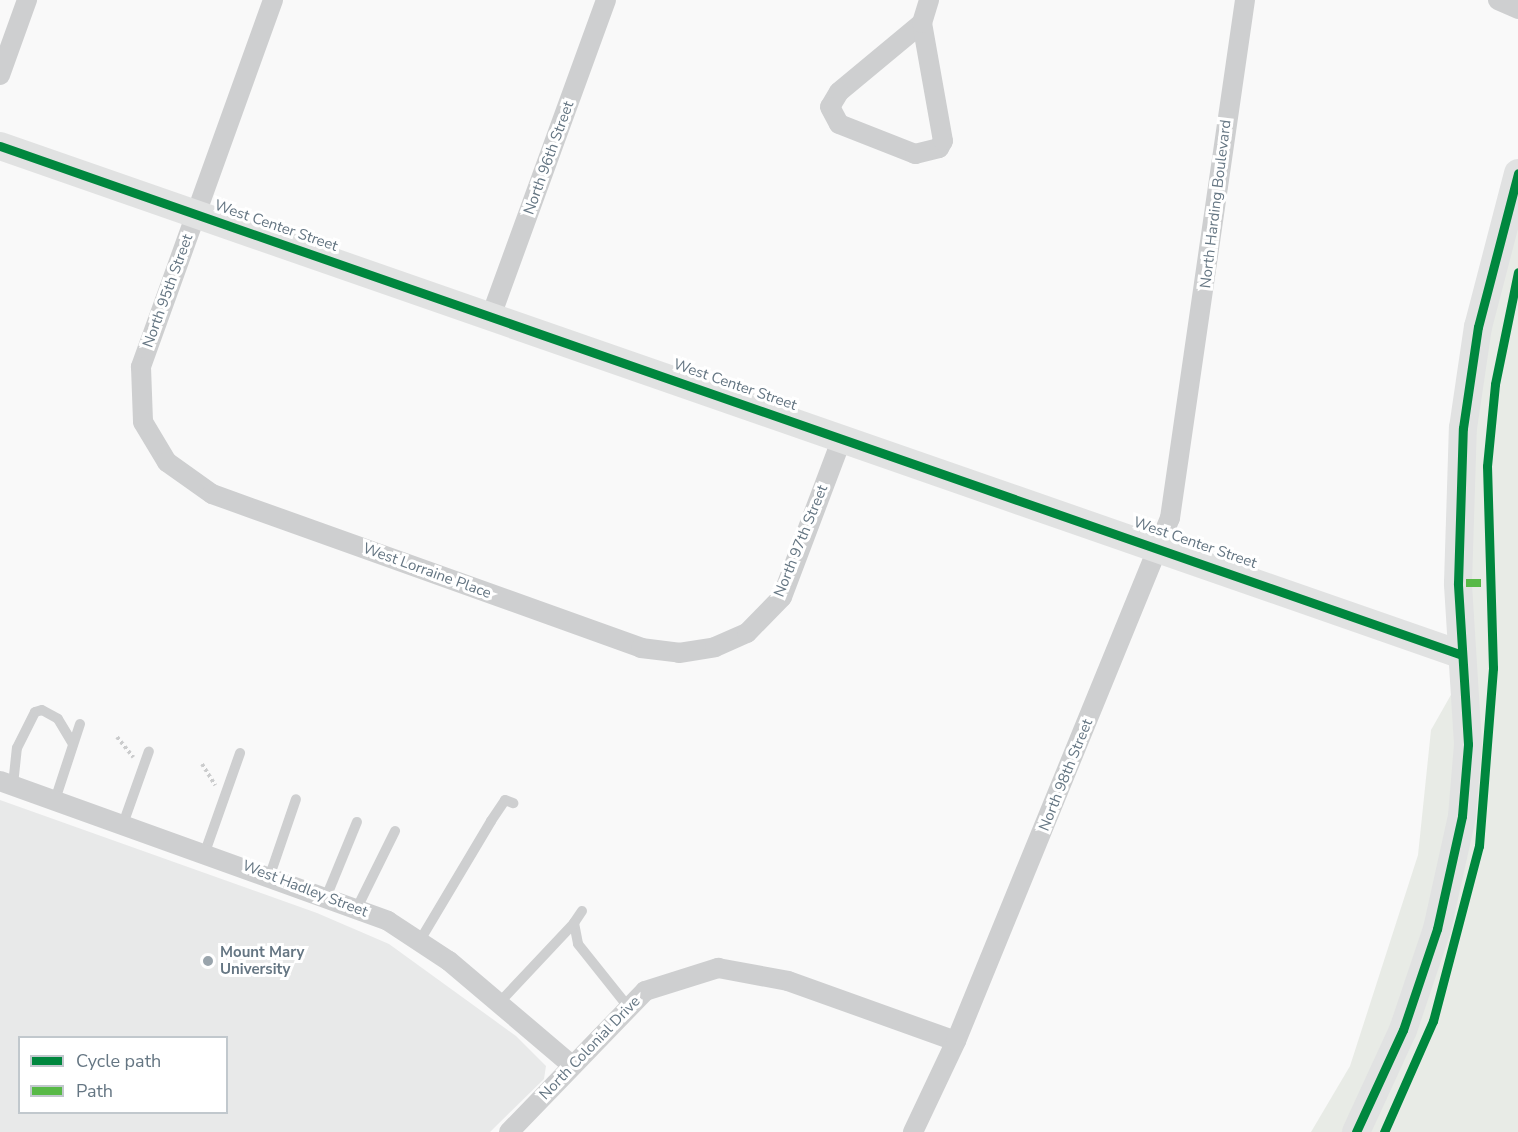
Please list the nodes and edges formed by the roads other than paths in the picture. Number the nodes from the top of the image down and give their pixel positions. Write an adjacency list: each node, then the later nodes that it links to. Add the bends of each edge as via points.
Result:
1 (27, 0): 9 (street)
2 (273, 0): 12 (street, North 95th Street)
3 (606, 0): 13 (street, North 96th Street)
4 (929, 0): 8 (street)
5 (1245, 0): 14 (street, North Harding Boulevard)
6 (1498, 0): 7 (street)
7 (1518, 9)
8 (922, 23): 8 (street, via 839,92 830,107 838,124 915,154 939,148 943,141)
9 (0, 75)
10 (0, 146): 12 (street, West Center Street)
11 (1518, 174): 19 (street, via 1478,327 1463,428)
12 (195, 214): 13 (street, West Center Street); 16 (street, North 95th Street, via 141,367 143,422 167,462)
13 (491, 316): 15 (street, West Center Street)
14 (1189, 408): 17 (street, North 98th Street, via 1170,518)
15 (842, 438): 17 (street, West Center Street); 18 (street, North 97th Street, via 782,597 747,633 716,647 679,653)
16 (212, 494): 18 (street, West Lorraine Place)
17 (1159, 546): 19 (street, West Center Street); 40 (street, North 98th Street)
18 (641, 648)
19 (1460, 654): 44 (street, via 1468,744 1453,871 1403,1030)
20 (80, 724): 21 (lane)
21 (73, 744): 24 (lane, via 58,718 42,710 34,712); 26 (lane)
22 (240, 753): 31 (lane)
23 (147, 756): 29 (lane)
24 (6, 783): 26 (street, West Hadley Street)
25 (296, 799): 32 (lane)
26 (55, 800): 29 (street, West Hadley Street)
27 (513, 803): 37 (lane, via 506,800 491,821)
28 (357, 822): 33 (lane)
29 (123, 824): 31 (street, West Hadley Street)
30 (395, 831): 34 (lane)
31 (205, 852): 32 (street, West Hadley Street)
32 (270, 875): 33 (street, West Hadley Street)
33 (327, 895): 34 (street, West Hadley Street)
34 (357, 908): 37 (street, West Hadley Street)
35 (582, 911): 36 (lane)
36 (574, 923): 38 (lane); 39 (lane, via 578,944)
37 (419, 942): 38 (street, West Hadley Street)
38 (499, 1003): 41 (street, West Hadley Street)
39 (629, 1008): 40 (street, North Colonial Drive, via 645,991 718,968 788,981); 41 (street, North Colonial Drive)
40 (956, 1041): 43 (street, North 98th Street)
41 (573, 1066): 42 (street, North Colonial Drive)
42 (509, 1132)
43 (912, 1132)
44 (1356, 1132)

